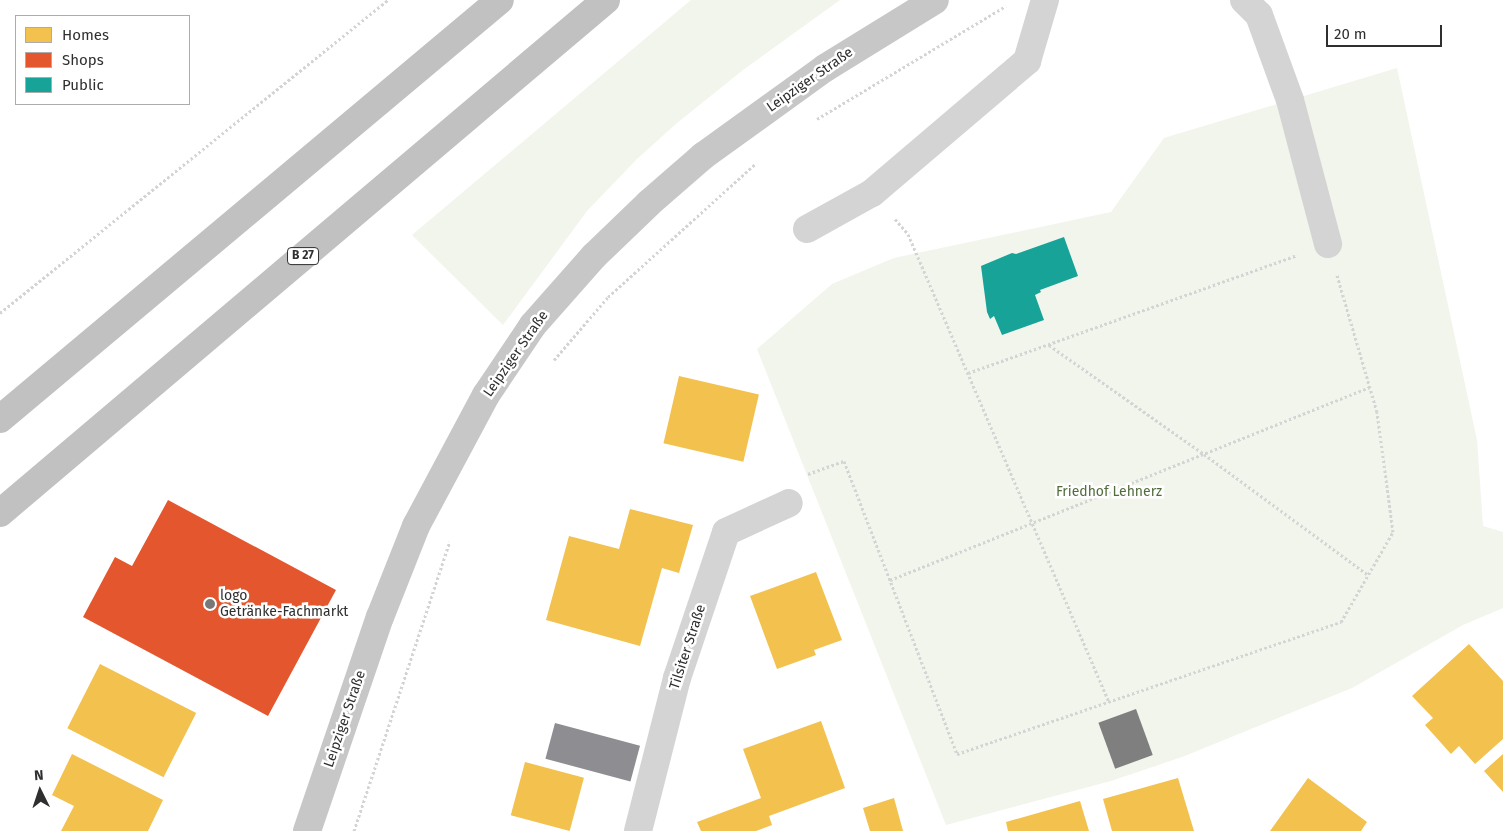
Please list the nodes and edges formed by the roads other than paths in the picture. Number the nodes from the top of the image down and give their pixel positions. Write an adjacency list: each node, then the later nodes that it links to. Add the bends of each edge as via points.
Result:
1 (500, 0): 8 (highway)
2 (606, 0): 10 (highway, B 27)
3 (935, 0): 11 (main road, Leipziger Straße, via 825,68 703,156 594,256 533,325 486,395 416,526 380,617)
4 (1045, 0): 6 (street, via 1027,61 872,193)
5 (1244, 0): 7 (street, via 1259,15 1290,100)
6 (808, 229)
7 (1328, 244)
8 (0, 419)
9 (789, 503): 12 (street, Tilsiter Straße, via 726,532 678,678)
10 (0, 513)
11 (307, 831)
12 (638, 831)

